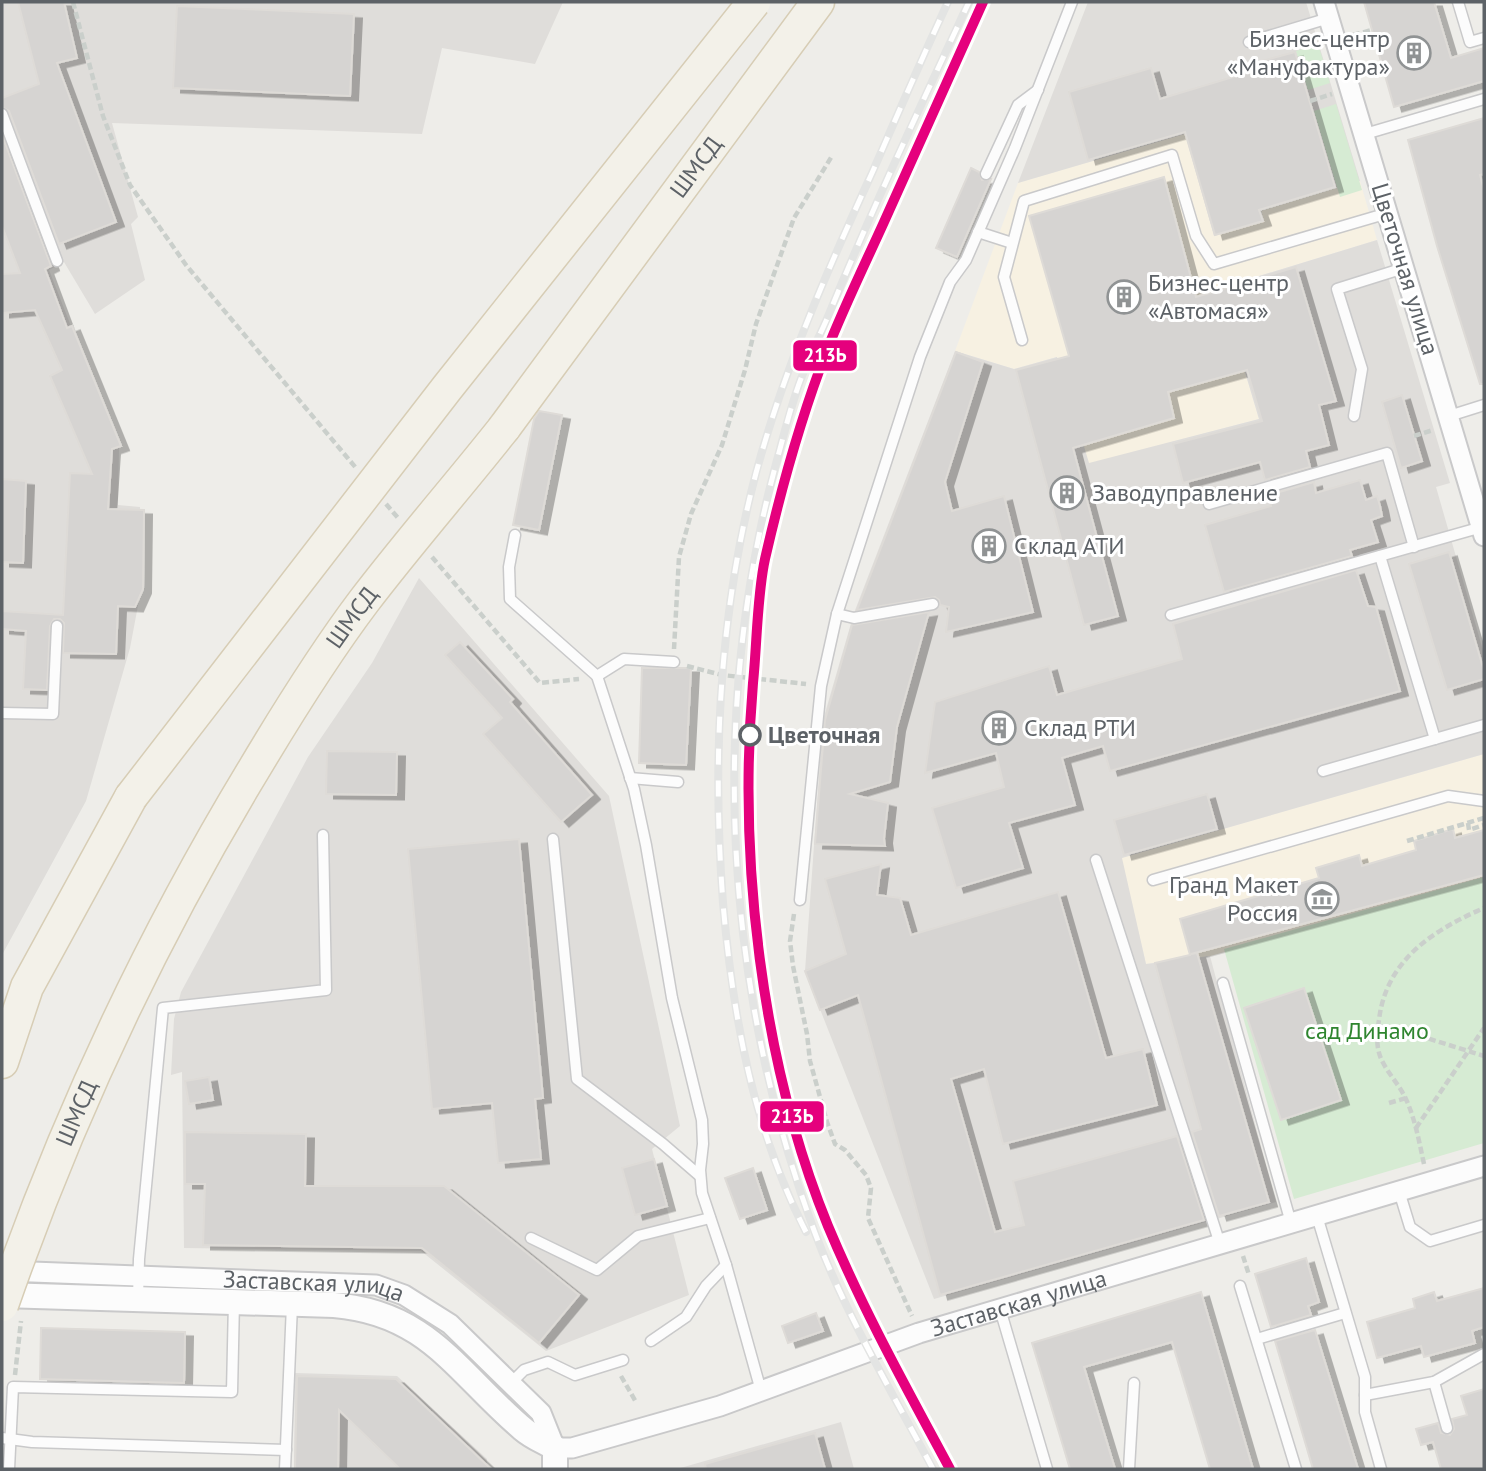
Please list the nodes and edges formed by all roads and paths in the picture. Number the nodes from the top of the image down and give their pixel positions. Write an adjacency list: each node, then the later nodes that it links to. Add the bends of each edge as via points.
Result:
1 (73, 2): 29 (path, via 103,116 130,185 186,265)
2 (754, 2): 66 (main road, bridge, via 131,797)
3 (818, 2): 94 (main road, ШМСД, bridge, via 504,428 363,602 286,716 149,955 90,1080 25,1239)
4 (1072, 2): 11 (lane)
5 (1458, 2): 9 (lane, via 1470,41)
6 (1327, 10): 10 (lane); 16 (street, Цветочная улица)
7 (1372, 30): 8 (path)
8 (1353, 35)
9 (1484, 37)
10 (1249, 42)
11 (1038, 90): 18 (lane, via 1017,106); 20 (lane)
12 (1337, 93): 14 (path)
13 (1484, 99): 16 (lane)
14 (1310, 101)
15 (2, 114): 22 (lane)
16 (1364, 134): 19 (street, Цветочная улица)
17 (832, 156): 42 (path, via 794,218 756,324 722,445 691,514 679,557)
18 (986, 174)
19 (1388, 213): 21 (lane, via 1214,264 1196,236 1172,155 1024,201); 23 (street, Цветочная улица)
20 (978, 232): 21 (lane); 39 (lane, via 950,282 920,356)
21 (1012, 243): 24 (lane, via 1004,277)
22 (57, 261)
23 (1405, 268): 26 (lane, via 1337,289 1362,369); 27 (street, Цветочная улица)
24 (1022, 340)
25 (1484, 405): 27 (lane)
26 (1354, 416)
27 (1443, 422): 28 (path); 33 (street, Цветочная улица)
28 (1414, 436)
29 (364, 478)
30 (381, 498): 32 (path)
31 (1209, 504): 35 (lane, via 1387,453)
32 (407, 528)
33 (1483, 532): 35 (lane)
34 (515, 535): 44 (lane, via 510,599)
35 (1415, 547): 37 (lane)
36 (424, 548): 44 (path, via 540,683)
37 (1380, 556): 40 (lane); 48 (lane)
38 (933, 604): 39 (lane, via 854,618)
39 (837, 614): 63 (lane, via 821,687)
40 (1171, 615)
41 (57, 626): 46 (lane, via 53,714)
42 (674, 662): 44 (lane, via 624,659)
43 (705, 670): 45 (path)
44 (597, 676): 50 (lane)
45 (790, 682)
46 (2, 713)
47 (1484, 725): 48 (lane)
48 (1435, 739): 49 (lane)
49 (1323, 771)
50 (630, 778): 51 (lane); 78 (lane, via 672,998 700,1106)
51 (678, 782)
52 (1484, 795): 53 (lane)
53 (1471, 799): 54 (lane); 62 (lane, via 1448,796)
54 (1484, 801)
55 (1484, 818): 56 (path)
56 (1468, 823): 57 (path, via 1469,830); 60 (path)
57 (1484, 825)
58 (323, 835): 89 (lane, via 326,990 163,1008)
59 (553, 839): 78 (lane, via 577,1079)
60 (1408, 841)
61 (1096, 860): 85 (lane)
62 (1153, 880)
63 (800, 900): 96 (path, via 790,941 810,1061 835,1144 866,1175 871,1188 868,1218)
64 (1484, 908): 67 (path, via 1440,930 1412,951 1389,984)
65 (1223, 983): 82 (lane)
66 (27, 987): 69 (main road); 72 (main road)
67 (1378, 1026): 70 (path); 73 (path, via 1381,1059)
68 (1484, 1028): 70 (path)
69 (2, 1029)
70 (1468, 1051): 71 (path); 75 (path)
71 (1484, 1056)
72 (2, 1062)
73 (1406, 1098): 74 (path); 75 (path)
74 (1389, 1103)
75 (1416, 1128): 76 (path)
76 (1424, 1164)
77 (1484, 1166): 79 (street, Заставская улица)
78 (700, 1176): 81 (lane)
79 (1399, 1191): 80 (street, Заставская улица); 83 (lane, via 1410,1227 1430,1241)
80 (1317, 1216): 82 (street, Заставская улица); 95 (lane)
81 (710, 1217): 84 (lane, via 638,1236 597,1270); 86 (lane)
82 (1292, 1223): 85 (street, Заставская улица)
83 (1484, 1225)
84 (531, 1238)
85 (1220, 1244): 93 (street, Заставская улица)
86 (726, 1265): 98 (lane, via 686,1317); 105 (lane)
87 (2, 1271): 89 (street, Заставская улица)
88 (1240, 1286): 97 (lane)
89 (138, 1288): 90 (street, Заставская улица); 92 (street, Заставская улица)
90 (234, 1291): 91 (street, Заставская улица); 104 (lane, via 232,1392)
91 (292, 1293): 102 (street, Заставская улица, via 376,1285 404,1295 450,1324); 110 (lane); 111 (street, Заставская улица, via 376,1312 428,1338)
92 (2, 1295)
93 (1000, 1309): 105 (street, Заставская улица, via 883,1345); 114 (lane)
94 (12, 1313): 104 (path)
95 (1345, 1313): 97 (lane); 106 (lane, via 1365,1377)
96 (912, 1315)
97 (1257, 1339): 116 (lane)
98 (651, 1341)
99 (1484, 1353): 101 (lane)
100 (619, 1362): 102 (lane, via 575,1375 548,1363 524,1370); 107 (path)
101 (1434, 1382): 106 (lane); 108 (lane)
102 (511, 1383): 111 (street, Заставская улица, via 541,1413)
103 (1134, 1383): 115 (lane)
104 (13, 1388): 109 (lane)
105 (761, 1391): 111 (street, Заставская улица, via 572,1448)
106 (1365, 1395): 117 (lane, via 1365,1412)
107 (636, 1402)
108 (1447, 1428)
109 (6, 1439): 110 (lane); 112 (lane)
110 (286, 1450): 113 (lane)
111 (555, 1459)
112 (9, 1469)
113 (285, 1469)
114 (1047, 1469)
115 (1129, 1469)
116 (1296, 1469)
117 (1381, 1469)

